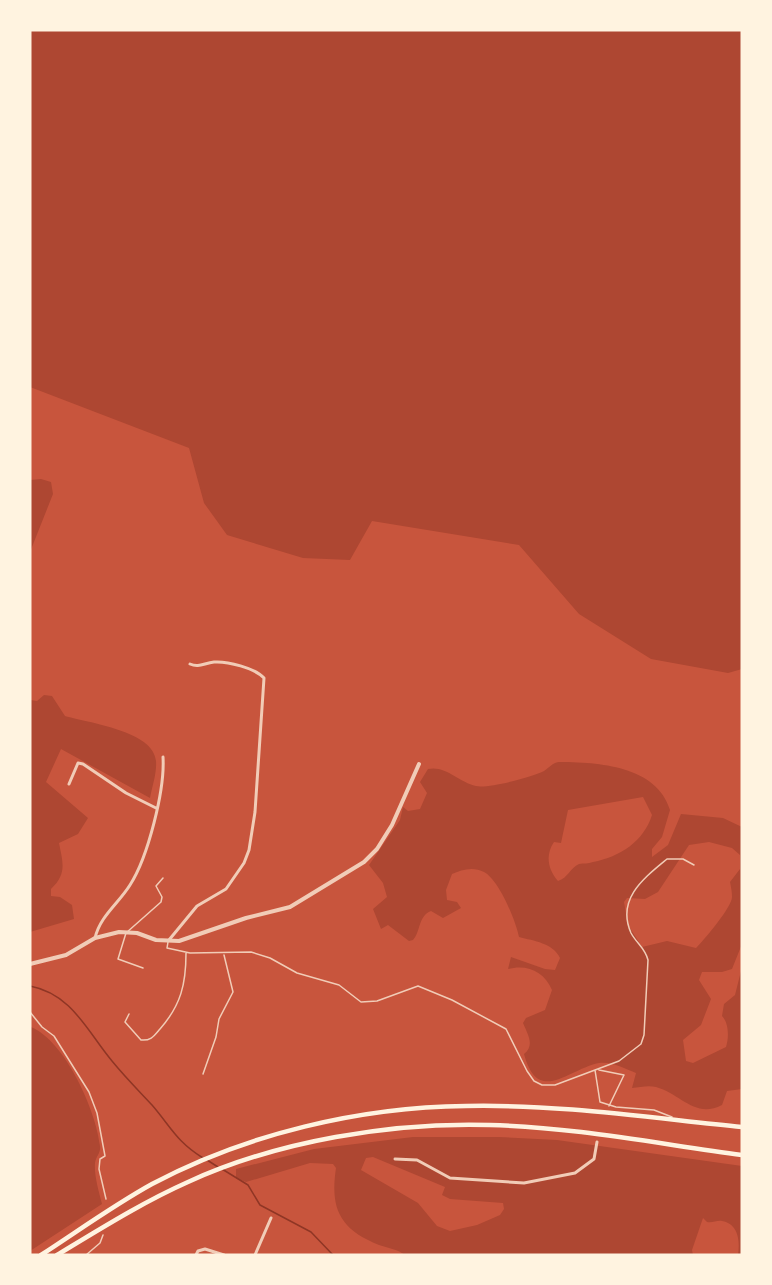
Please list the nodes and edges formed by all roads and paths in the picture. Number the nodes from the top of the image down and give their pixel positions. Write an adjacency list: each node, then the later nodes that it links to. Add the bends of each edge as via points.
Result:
1 (190, 664): 10 (street, via 215,662 251,669 264,678 255,812 244,863 226,889 197,906)
2 (163, 757): 5 (street)
3 (420, 764): 10 (street, via 392,825 364,862 290,907 195,937)
4 (69, 784): 5 (street, via 78,763 83,764)
5 (156, 808): 9 (street, via 135,876 98,927)
6 (694, 865): 17 (lane, via 683,859 667,859 631,895 626,916 648,960 644,1035 641,1044 628,1056)
7 (163, 878): 8 (lane, via 156,886 161,902)
8 (126, 933): 9 (street); 10 (street); 14 (lane, via 118,959)
9 (95, 938): 13 (street, via 66,955)
10 (168, 941): 11 (lane, via 167,948)
11 (186, 952): 12 (lane); 16 (lane, via 186,976 179,1004 154,1037 141,1040 125,1022)
12 (224, 954): 17 (lane, via 251,952 270,958 297,973 339,985 361,1002 412,987 429,990 500,1023 527,1071 542,1085 555,1085); 18 (lane, via 233,992 219,1019)
13 (30, 964)
14 (143, 968)
15 (30, 1012): 25 (lane, via 54,1036 89,1092 105,1156 100,1159 99,1168)
16 (129, 1014)
17 (595, 1069): 19 (lane, via 600,1102); 19 (lane, via 624,1075)
18 (203, 1074)
19 (609, 1106): 20 (lane, via 654,1110)
20 (681, 1121): 21 (highway); 29 (highway, via 510,1106 427,1107 315,1125 249,1144 152,1184)
21 (742, 1126)
22 (597, 1142): 24 (street, via 594,1159 575,1173 524,1183 450,1178 417,1160)
23 (742, 1155): 27 (highway, via 558,1130 433,1126 319,1141 226,1168 188,1181)
24 (395, 1159)
25 (106, 1199)
26 (272, 1218): 35 (street)
27 (92, 1234): 30 (highway); 31 (highway)
28 (103, 1235): 32 (lane)
29 (41, 1255)
30 (57, 1255)
31 (64, 1255)
32 (86, 1255)
33 (196, 1255): 34 (street, via 205,1249)
34 (224, 1255)
35 (255, 1255)

